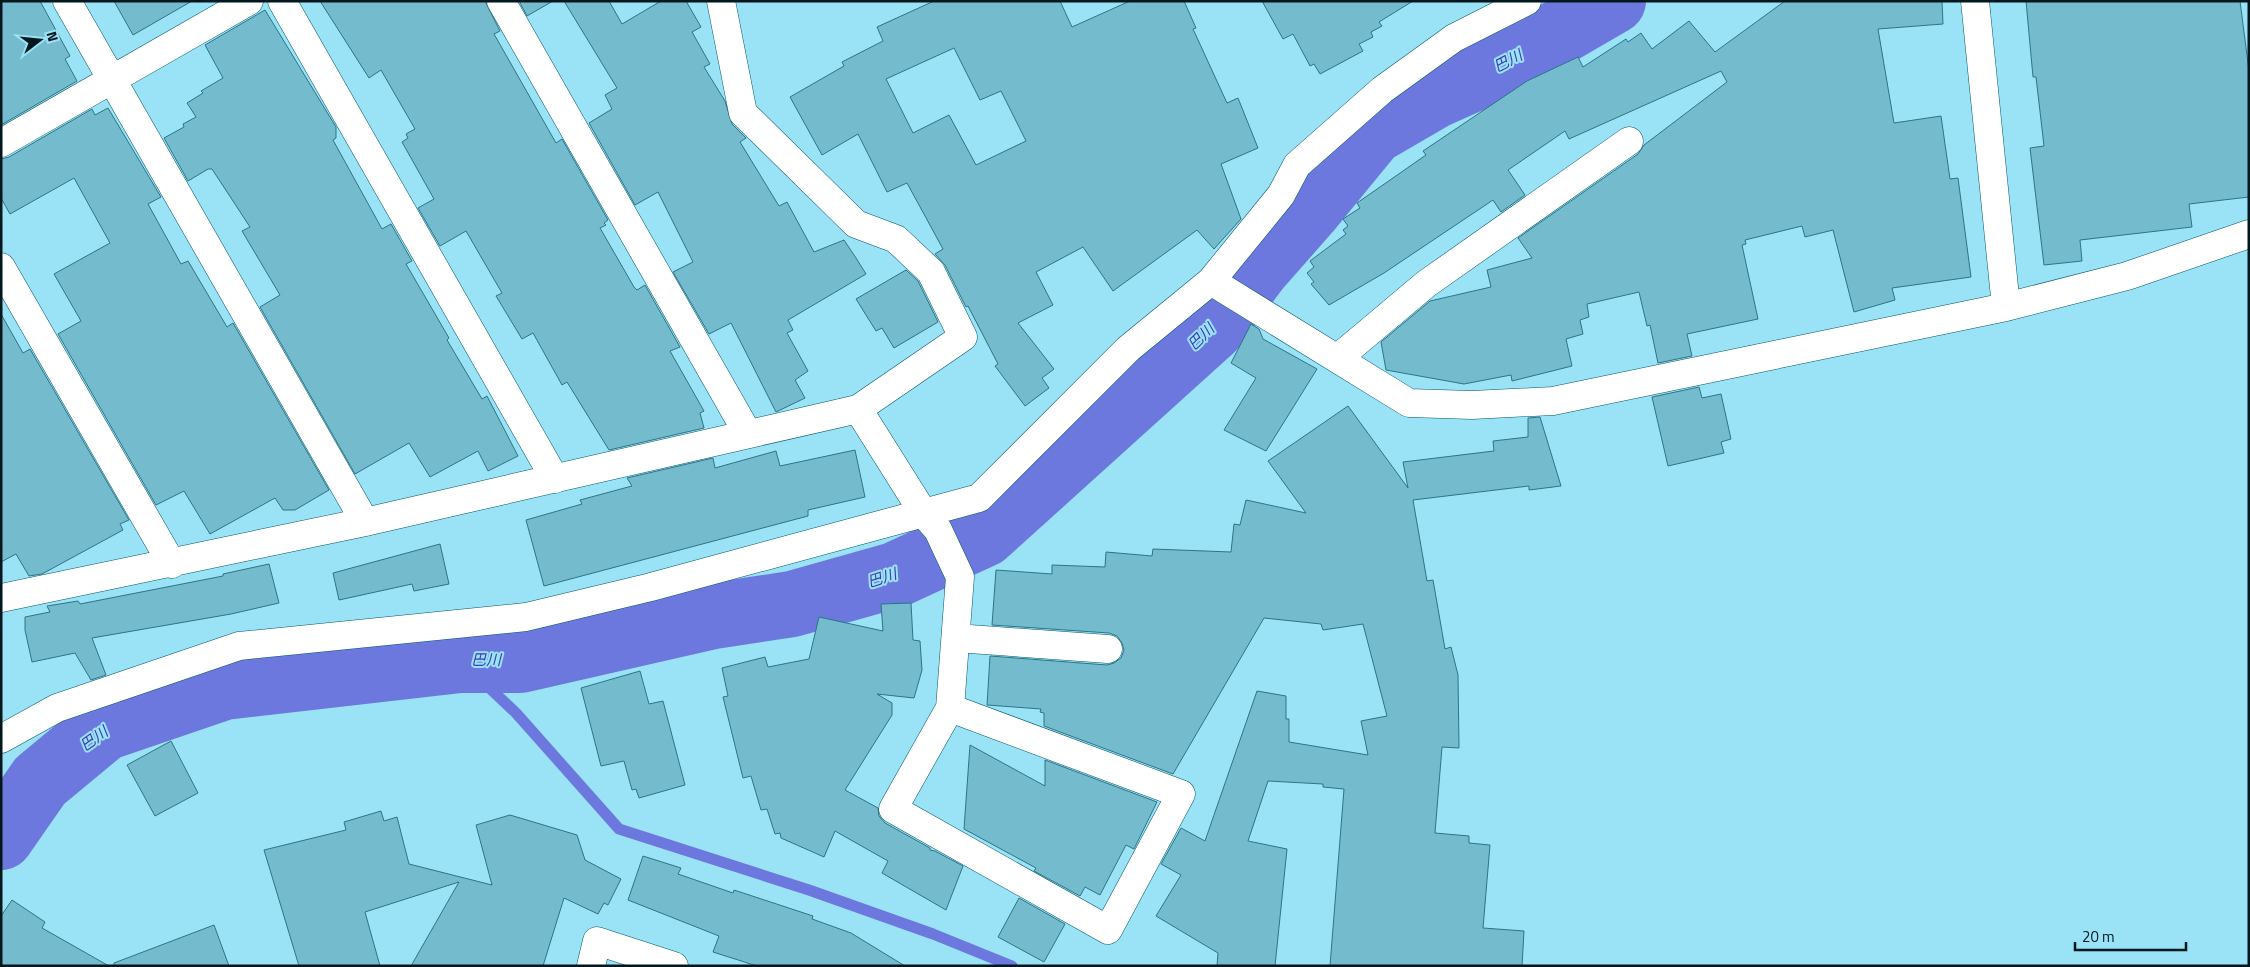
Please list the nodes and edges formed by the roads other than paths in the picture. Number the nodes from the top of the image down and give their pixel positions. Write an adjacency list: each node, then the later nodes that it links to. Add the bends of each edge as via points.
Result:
1 (67, 1): 8 (street)
2 (249, 1): 8 (street)
3 (282, 1): 18 (street)
4 (501, 1): 17 (street)
5 (721, 1): 16 (street, via 743,114 856,224 896,239 931,272 963,337)
6 (1527, 1): 13 (street, via 1454,38 1382,90 1297,165 1281,196)
7 (1975, 1): 14 (street)
8 (112, 80): 10 (street); 19 (street)
9 (1629, 141): 15 (street, via 1426,284)
10 (1, 143)
11 (2249, 234): 14 (street, via 2127,276)
12 (1, 267): 21 (street)
13 (1218, 285): 15 (street); 20 (street, via 1128,349 980,498)
14 (2006, 307): 15 (street, via 1553,401 1472,405 1409,403)
15 (1338, 358)
16 (858, 409): 17 (street); 20 (street)
17 (748, 434): 18 (street)
18 (555, 479): 19 (street)
19 (365, 522): 21 (street)
20 (931, 522): 23 (street, via 960,577); 26 (street, via 526,617 239,646 57,708)
21 (172, 564): 22 (street)
22 (1, 598)
23 (956, 638): 24 (street); 25 (street)
24 (1108, 650)
25 (950, 708): 25 (street, via 893,809 1108,930 1181,794)
26 (1, 739)
27 (591, 966): 28 (street, via 597,941)
28 (674, 966)

